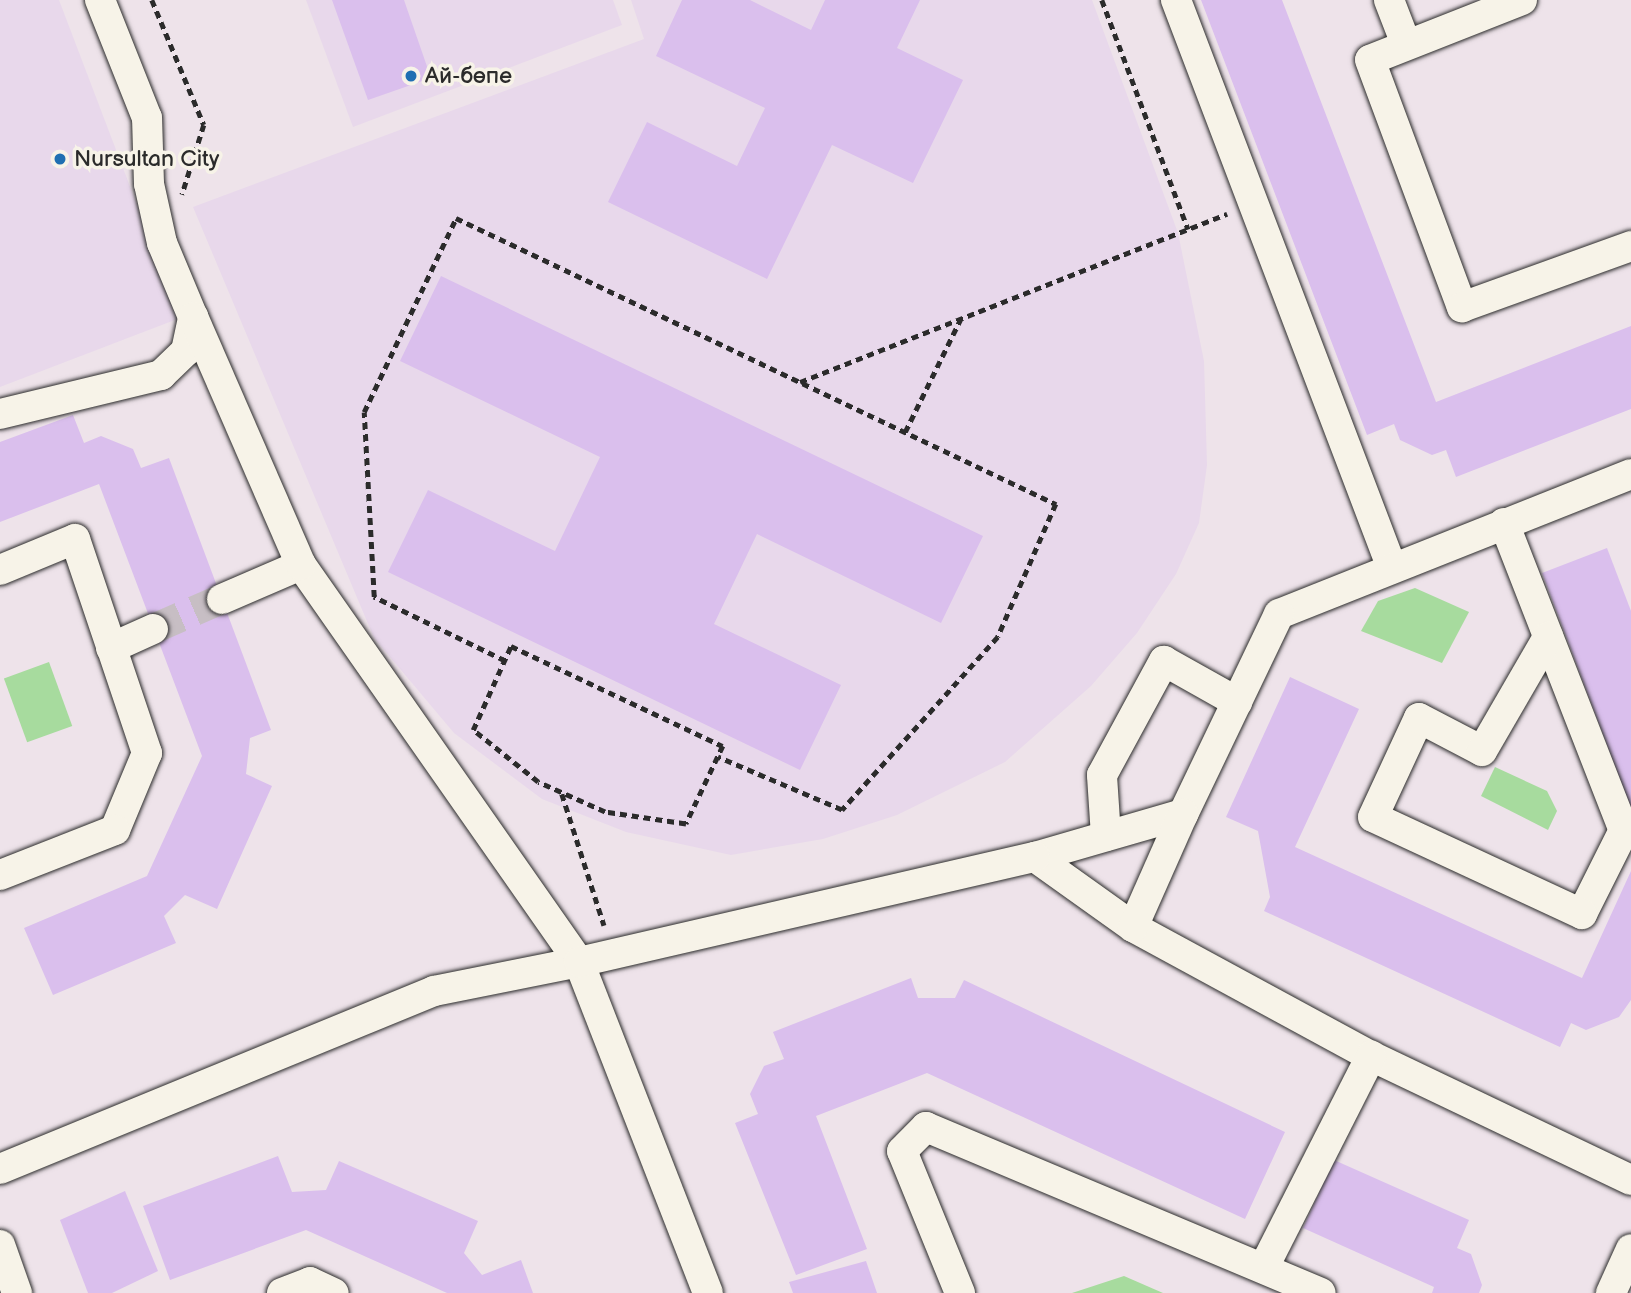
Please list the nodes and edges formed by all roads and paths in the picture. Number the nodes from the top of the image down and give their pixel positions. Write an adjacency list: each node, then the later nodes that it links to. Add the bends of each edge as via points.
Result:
1 (100, 0): 12 (street, via 147,118 149,184 162,243)
2 (152, 0): 9 (path, via 204,125 181,198)
3 (1102, 0): 10 (path)
4 (1176, 0): 8 (street)
5 (1389, 0): 7 (street)
6 (1522, 0): 7 (street)
7 (1406, 44): 11 (street, via 1370,60 1462,307)
8 (1251, 204): 10 (path); 20 (street)
9 (186, 211)
10 (1188, 229): 13 (path)
11 (1631, 246)
12 (193, 317): 15 (street, via 186,351 161,375); 19 (street)
13 (960, 319): 14 (path); 16 (path)
14 (800, 382): 16 (path); 26 (path, via 456,218 364,412 374,597)
15 (0, 414)
16 (905, 432): 28 (path, via 1056,504 998,636 842,810)
17 (1631, 474): 18 (street)
18 (1504, 523): 20 (street); 24 (street)
19 (301, 565): 22 (street); 36 (street)
20 (1392, 568): 27 (street, via 1279,614)
21 (0, 569): 25 (street, via 75,539)
22 (222, 598)
23 (153, 629): 25 (street)
24 (1548, 637): 24 (street, via 1624,830 1582,914 1373,817 1419,718 1482,751)
25 (111, 648): 33 (street, via 147,753 115,830)
26 (505, 661): 28 (path, via 512,646 723,746); 29 (path, via 473,730 538,782)
27 (1237, 702): 30 (street); 31 (street, via 1164,661 1102,775)
28 (718, 757): 29 (path, via 686,824 605,812)
29 (562, 793): 35 (path)
30 (1183, 814): 31 (street); 34 (street)
31 (1105, 836): 32 (street)
32 (1035, 857): 34 (street); 35 (street)
33 (0, 875)
34 (1133, 927): 37 (street)
35 (614, 954): 36 (street)
36 (579, 962): 38 (street, via 434,991); 46 (street)
37 (1371, 1056): 39 (street); 42 (street)
38 (2, 1163)
39 (1631, 1180)
40 (0, 1245): 43 (street)
41 (1631, 1249): 49 (street)
42 (1264, 1267): 47 (street, via 926,1127 902,1150); 48 (street)
43 (17, 1293)
44 (282, 1293): 45 (street, via 310,1282)
45 (334, 1293)
46 (708, 1293)
47 (960, 1293)
48 (1320, 1293)
49 (1611, 1293)

